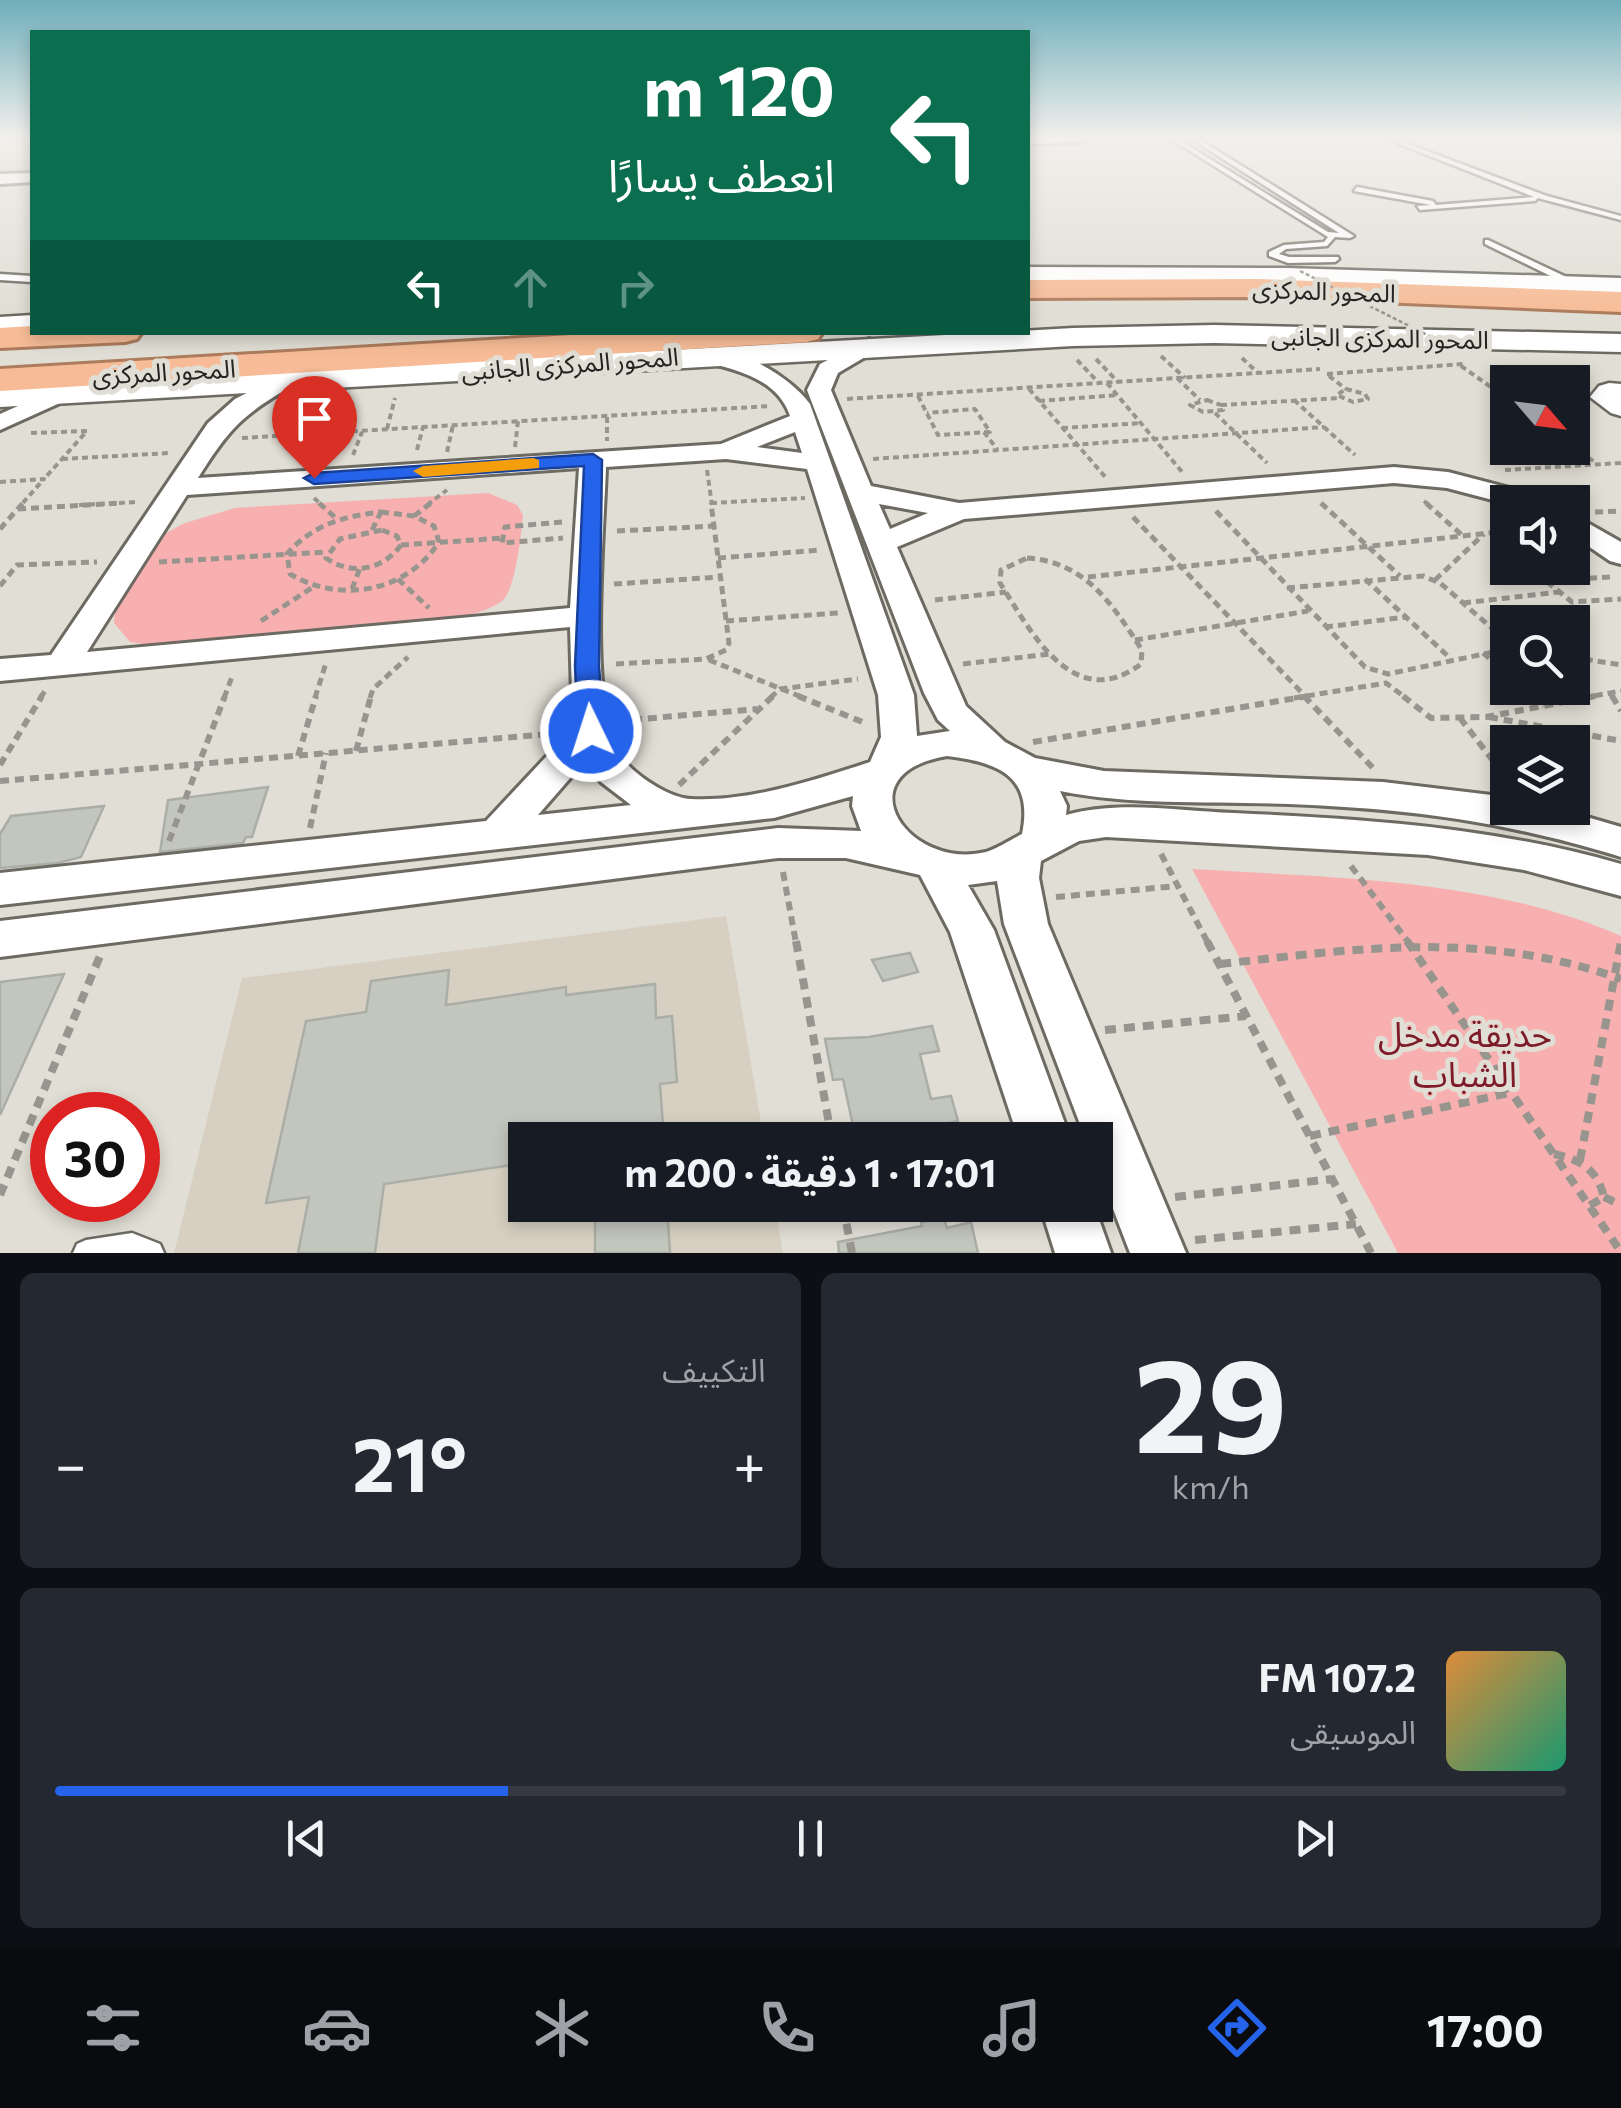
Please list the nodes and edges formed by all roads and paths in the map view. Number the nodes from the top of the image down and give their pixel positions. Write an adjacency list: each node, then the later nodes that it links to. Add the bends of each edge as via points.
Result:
1 (1267, 196): 9 (lane)
2 (1289, 196): 9 (lane, via 1350,234)
3 (1396, 196): 6 (lane)
4 (1540, 196): 5 (lane)
5 (1544, 198): 6 (lane); 8 (lane)
6 (1446, 206): 7 (lane)
7 (1420, 208)
8 (1621, 218)
9 (1332, 236): 11 (lane, via 1328,244 1272,254 1293,261)
10 (1488, 242): 16 (lane)
11 (1334, 259)
12 (1300, 271): 30 (path, bridge)
13 (1030, 275): 16 (main road, المحور المركزى الجانبى)
14 (0, 277): 15 (lane)
15 (30, 279)
16 (1576, 285): 17 (main road, المحور المركزى الجانبى)
17 (1621, 286)
18 (1030, 289): 19 (highway, المحور المركزى, via 1257,288)
19 (1621, 302)
20 (1030, 322): 22 (highway, المحور المركزى, via 1370,318)
21 (30, 324): 23 (main road)
22 (1621, 325)
23 (0, 326)
24 (62, 335): 26 (highway, المحور المركزى)
25 (756, 335): 42 (highway, المحور المركزى)
26 (0, 338)
27 (1621, 343): 28 (main road, المحور المركزى الجانبى, via 1214,334)
28 (870, 346): 31 (main road, المحور المركزى الجانبى); 62 (street, via 828,369)
29 (1151, 346): 41 (path)
30 (1461, 352)
31 (704, 355): 38 (main road, المحور المركزى الجانبى); 62 (street, via 774,378)
32 (1308, 358): 37 (path)
33 (1095, 359): 44 (path)
34 (1076, 360): 45 (path)
35 (1470, 364): 36 (path)
36 (1460, 365): 39 (path); 48 (path)
37 (1320, 369): 39 (path); 41 (path)
38 (400, 374): 43 (main road, المحور المركزى الجانبى); 69 (path)
39 (1326, 374): 50 (path)
40 (1177, 378): 41 (path); 44 (path); 57 (path)
41 (1185, 378)
42 (0, 380)
43 (286, 380): 47 (main road, المحور المركزى الجانبى); 73 (street, via 243,404)
44 (1118, 382): 46 (path)
45 (1099, 383): 46 (path); 49 (path)
46 (1108, 383): 54 (path)
47 (194, 386): 52 (main road, المحور المركزى الجانبى); 73 (street, via 217,405 220,416)
48 (1490, 387)
49 (1027, 388): 53 (path); 59 (path)
50 (1346, 389): 56 (path, via 1337,392); 56 (path, via 1368,399)
51 (1621, 392): 61 (street, via 1605,397)
52 (63, 393): 55 (main road, المحور المركزى الجانبى); 66 (street)
53 (917, 395): 62 (path); 63 (path)
54 (1118, 395): 59 (path); 65 (path)
55 (0, 397)
56 (1340, 398): 58 (path)
57 (1200, 400): 60 (path); 64 (path, via 1192,408)
58 (1294, 400): 60 (path); 68 (path)
59 (1039, 401): 67 (path)
60 (1221, 405): 64 (path)
61 (1621, 407)
62 (808, 408): 69 (path); 76 (street); 80 (street); 81 (street)
63 (927, 413): 70 (path, via 938,435); 70 (path, via 975,409 990,432)
64 (1216, 413): 71 (path)
65 (1142, 423): 67 (path); 72 (path)
66 (9, 428): 77 (path, via 87,431)
67 (1062, 428): 74 (path)
68 (1324, 428): 71 (path); 85 (path)
69 (387, 429): 73 (path)
70 (984, 432): 75 (path)
71 (1236, 434): 72 (path); 88 (path)
72 (1156, 439): 74 (path); 89 (path)
73 (210, 440): 77 (path); 92 (street)
74 (1076, 443): 75 (path); 94 (path)
75 (997, 449): 80 (path)
76 (715, 452): 79 (street); 81 (street); 95 (path)
77 (62, 459): 86 (path)
78 (1590, 459): 83 (path)
79 (593, 460): 92 (street); 101 (street)
80 (848, 461): 91 (street)
81 (817, 463): 93 (street)
82 (1621, 463): 83 (path)
83 (1598, 465): 84 (path)
84 (1505, 470)
85 (1386, 475): 88 (street); 90 (street); 106 (path)
86 (44, 479): 87 (path); 96 (path)
87 (0, 482)
88 (1292, 482): 89 (street); 111 (path)
89 (1197, 490): 94 (street); 117 (path)
90 (1490, 491)
91 (860, 492): 97 (street); 109 (street)
92 (174, 494): 96 (path); 118 (street)
93 (828, 497): 95 (path); 112 (street)
94 (1118, 497): 97 (street); 119 (path)
95 (711, 503): 99 (path)
96 (18, 508): 100 (path)
97 (959, 510): 109 (street)
98 (381, 512): 102 (path); 108 (path, via 425,520); 114 (path, via 321,526)
99 (714, 526): 101 (path); 116 (path)
100 (0, 528)
101 (591, 529): 107 (path, via 502,543); 107 (path, via 506,527); 135 (street)
102 (372, 530): 110 (path, via 391,532); 113 (path, via 342,537)
103 (1485, 533): 104 (path); 106 (path); 127 (path)
104 (1490, 533)
105 (1590, 534): 115 (street)
106 (1462, 536): 111 (path)
107 (503, 538): 108 (path)
108 (439, 542): 110 (path); 125 (path, via 426,562)
109 (881, 543): 136 (street)
110 (401, 545): 120 (path, via 383,562)
111 (1369, 546): 117 (path); 123 (path)
112 (844, 548): 116 (path); 139 (street)
113 (326, 552): 114 (path); 120 (path, via 338,567)
114 (288, 554): 118 (path); 129 (path, via 290,574)
115 (1621, 555)
116 (718, 558): 121 (path)
117 (1258, 558): 119 (path); 130 (path)
118 (129, 562): 128 (path, via 17,565); 156 (street)
119 (1180, 566): 122 (path); 142 (path)
120 (360, 568): 131 (path)
121 (720, 576): 135 (path); 141 (path)
122 (1088, 576): 132 (path, via 1062,561 1027,558 1001,570); 147 (path)
123 (1400, 576): 126 (path); 127 (path)
124 (1621, 576): 133 (path, via 1546,581)
125 (398, 579): 131 (path); 144 (path)
126 (1365, 579): 130 (path); 140 (path)
127 (1434, 580): 137 (path)
128 (0, 586)
129 (313, 588): 131 (path); 148 (path)
130 (1287, 588): 138 (path)
131 (352, 590)
132 (1006, 592): 136 (path); 151 (path)
133 (1558, 592): 134 (path, via 1572,602); 137 (path)
134 (1621, 599)
135 (589, 601): 144 (street); 158 (street)
136 (905, 603): 159 (street)
137 (1462, 603): 145 (path)
138 (1308, 611): 142 (path); 143 (path)
139 (865, 612): 141 (path); 161 (street)
140 (1406, 618): 143 (path); 153 (path)
141 (726, 621): 152 (path, via 726,650)
142 (1234, 622): 147 (path); 165 (path)
143 (1324, 627): 153 (path, via 1376,673)
144 (446, 629): 146 (street); 174 (path, via 373,689)
145 (1490, 629)
146 (333, 639): 148 (street); 176 (path)
147 (1135, 640): 151 (path, via 1142,664 1120,677 1076,672)
148 (230, 649): 156 (street); 179 (path)
149 (1490, 651): 150 (path)
150 (1483, 653): 153 (path); 154 (path)
151 (1050, 654): 159 (path)
152 (706, 658): 158 (path); 162 (path)
153 (1450, 658)
154 (1490, 659)
155 (1590, 660): 157 (path)
156 (62, 664): 160 (street); 180 (path)
157 (1621, 665)
158 (587, 666): 171 (street)
159 (932, 668): 173 (street, via 951,712)
160 (0, 670)
161 (888, 675): 162 (path); 177 (street, via 898,705)
162 (780, 688): 167 (path); 177 (path)
163 (1621, 691): 164 (path)
164 (1610, 693): 166 (path); 168 (path)
165 (1305, 696): 170 (path, via 1386,683 1431,718); 173 (path); 183 (path)
166 (1544, 706): 169 (path)
167 (759, 709): 171 (path); 184 (path)
168 (1621, 711)
169 (1486, 716): 170 (path); 172 (path)
170 (1460, 718): 178 (path)
171 (590, 727): 174 (path); 184 (street, via 616,776); 187 (street)
172 (1621, 741)
173 (990, 749): 177 (street, via 939,744); 181 (street)
174 (356, 751): 175 (path)
175 (326, 753): 176 (path); 190 (path)
176 (298, 756): 179 (path)
177 (892, 756): 184 (street, via 803,798); 191 (street, via 871,800 874,816 895,845)
178 (1490, 757)
179 (198, 764): 182 (path); 193 (path)
180 (0, 765)
181 (1026, 768): 183 (street, via 1112,786); 192 (street, via 1050,810)
182 (0, 780)
183 (1401, 797): 188 (street, via 1535,816)
184 (673, 809): 187 (street)
185 (1146, 824): 186 (street); 192 (street, via 1088,824); 195 (path)
186 (1325, 832): 194 (street, via 1484,844); 200 (path)
187 (498, 834): 190 (street)
188 (1621, 842)
189 (778, 843): 191 (street, via 846,843); 197 (street); 206 (path)
190 (304, 856): 193 (street)
191 (924, 861): 192 (street, via 981,870); 207 (street, via 972,930)
192 (1027, 866): 195 (path); 204 (street, via 1035,950)
193 (158, 872): 196 (street)
194 (1621, 880)
195 (1178, 886): 201 (path)
196 (0, 890)
197 (112, 925): 198 (street); 212 (path)
198 (0, 939)
199 (1621, 942): 202 (path)
200 (1411, 944): 201 (path); 202 (path, via 1506,948); 205 (path)
201 (1220, 964): 203 (path)
202 (1618, 978): 210 (path)
203 (1246, 1016): 204 (path); 208 (path)
204 (1070, 1034): 219 (street)
205 (1509, 1094): 208 (path); 209 (path)
206 (829, 1122)
207 (1039, 1122)
208 (1310, 1136): 211 (path)
209 (1552, 1154): 210 (path); 215 (path)
210 (1580, 1160): 213 (path, via 1600,1177)
211 (1332, 1179): 218 (path); 219 (path)
212 (0, 1195)
213 (1604, 1196): 214 (path); 215 (path)
214 (1621, 1205)
215 (1589, 1206): 220 (path)
216 (846, 1222): 223 (path)
217 (1073, 1222): 224 (street)
218 (1356, 1224): 219 (path); 225 (path)
219 (1150, 1233)
220 (1621, 1252)
221 (86, 1253): 222 (lane, via 132,1246)
222 (150, 1253)
223 (852, 1253)
224 (1083, 1253)
225 (1371, 1253)

